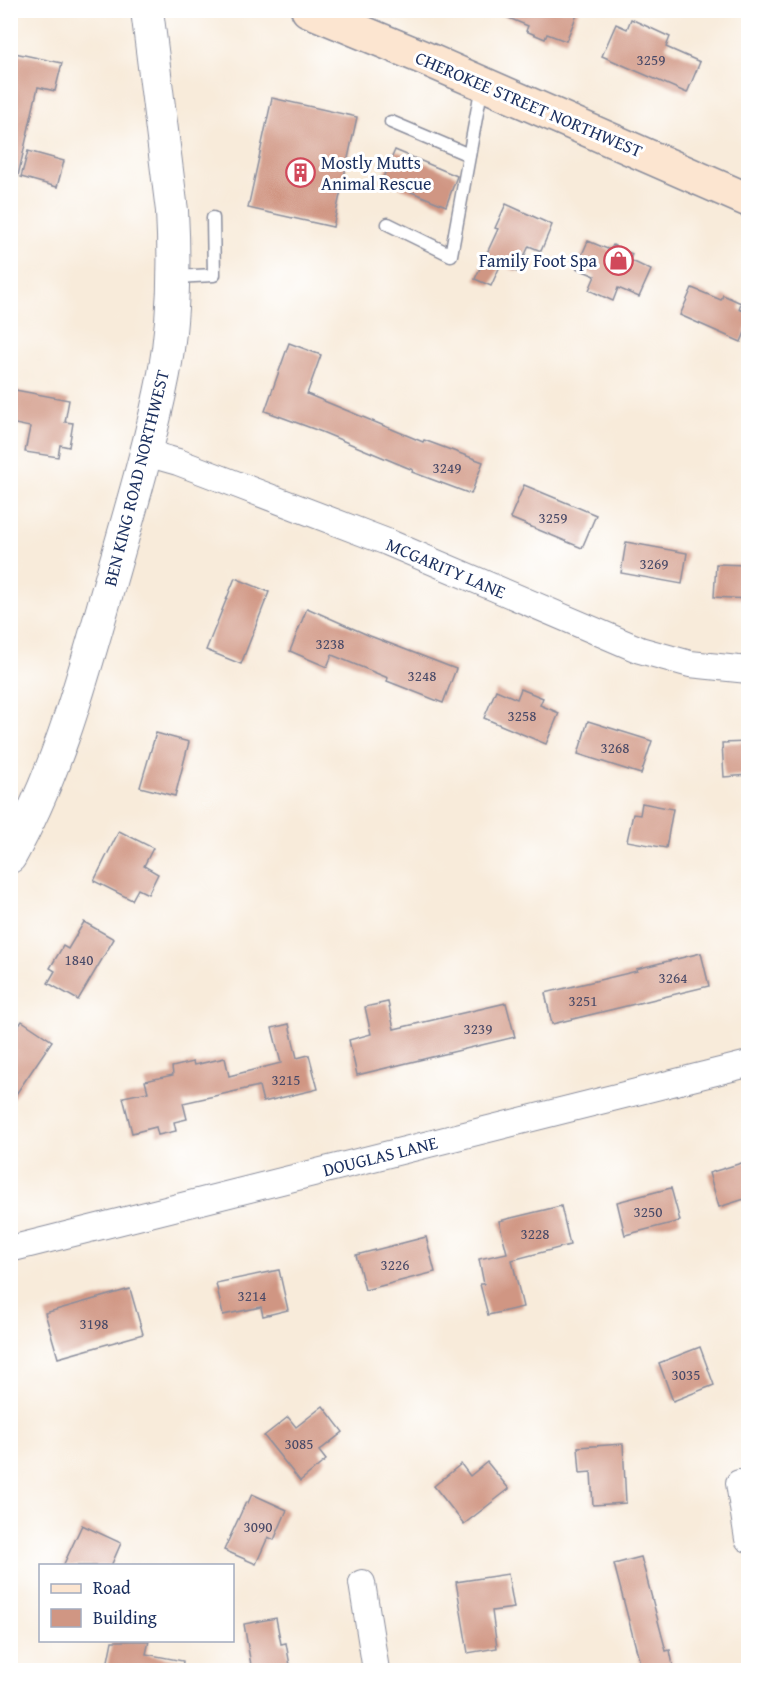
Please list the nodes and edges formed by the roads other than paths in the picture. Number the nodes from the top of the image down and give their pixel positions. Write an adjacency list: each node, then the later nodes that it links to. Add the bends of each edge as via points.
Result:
1 (147, 10): 9 (street, BEN KING ROAD NORTHWEST, via 172,211)
2 (308, 10): 3 (main road, CHEROKEE STREET NORTHWEST)
3 (482, 84): 5 (lane); 6 (main road, CHEROKEE STREET NORTHWEST)
4 (390, 122): 5 (lane)
5 (469, 155): 8 (lane, via 451,255)
6 (748, 200)
7 (213, 218): 9 (lane, via 214,275)
8 (388, 224)
9 (174, 278): 10 (street, BEN KING ROAD NORTHWEST, via 164,374)
10 (146, 453): 11 (street, MCGARITY LANE, via 387,542 640,650 690,664); 12 (street, BEN KING ROAD NORTHWEST, via 62,741 38,804)
11 (748, 670)
12 (10, 857)
13 (748, 1064): 14 (street, DOUGLAS LANE)
14 (10, 1249)
15 (739, 1483): 16 (street)
16 (748, 1539)
17 (362, 1583): 18 (street)
18 (376, 1671)

